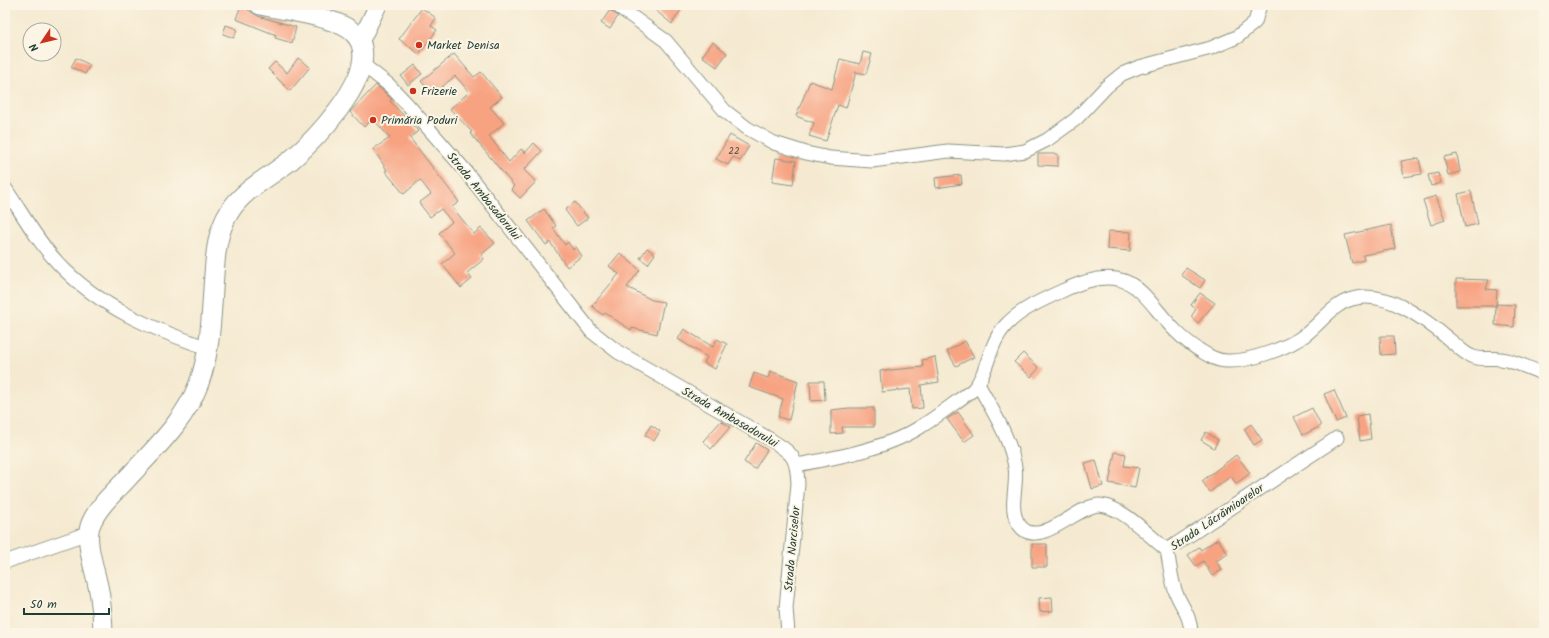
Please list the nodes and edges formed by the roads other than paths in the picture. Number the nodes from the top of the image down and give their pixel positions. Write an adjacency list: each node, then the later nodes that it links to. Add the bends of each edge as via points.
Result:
1 (260, 5): 5 (main road, via 337,24 348,29)
2 (378, 5): 5 (street)
3 (616, 5): 4 (street, via 666,41 725,111 747,128 774,143 806,153 872,161 948,151 1004,154 1025,151 1047,140 1076,119 1122,74 1211,48 1237,37 1255,22)
4 (1260, 5)
5 (360, 42): 6 (main road)
6 (362, 64): 8 (main road, via 347,96 322,129 291,160 257,184 230,210 217,246); 12 (street, Strada Ambasadorului, via 389,85 463,168 598,338 633,361 771,440 789,453)
7 (5, 188): 8 (street, via 38,238 77,282 128,317 163,333)
8 (208, 348): 13 (main road, via 199,383 187,407 177,422 109,498 93,520)
9 (1544, 374): 10 (street, via 1509,360 1473,357 1402,307 1384,300 1367,298 1353,299 1341,304 1304,335 1282,347 1236,361 1221,361 1195,348 1180,336 1137,287 1109,277 1089,279 1074,285 1037,302 1012,320 994,342)
10 (978, 384): 12 (street, via 934,418 902,436 845,454); 14 (street, Strada Lăcrămioarelor, via 1003,430 1012,455 1016,481 1014,512 1021,527 1029,532 1038,533 1088,507 1105,506 1132,521)
11 (1337, 438): 14 (street, Strada Lăcrămioarelor)
12 (797, 465): 17 (street, Strada Narciselor, via 794,545 786,608)
13 (88, 533): 15 (street); 16 (main road, via 100,596)
14 (1167, 550): 18 (street, via 1172,580 1190,618)
15 (5, 562)
16 (103, 633)
17 (788, 633)
18 (1191, 633)

